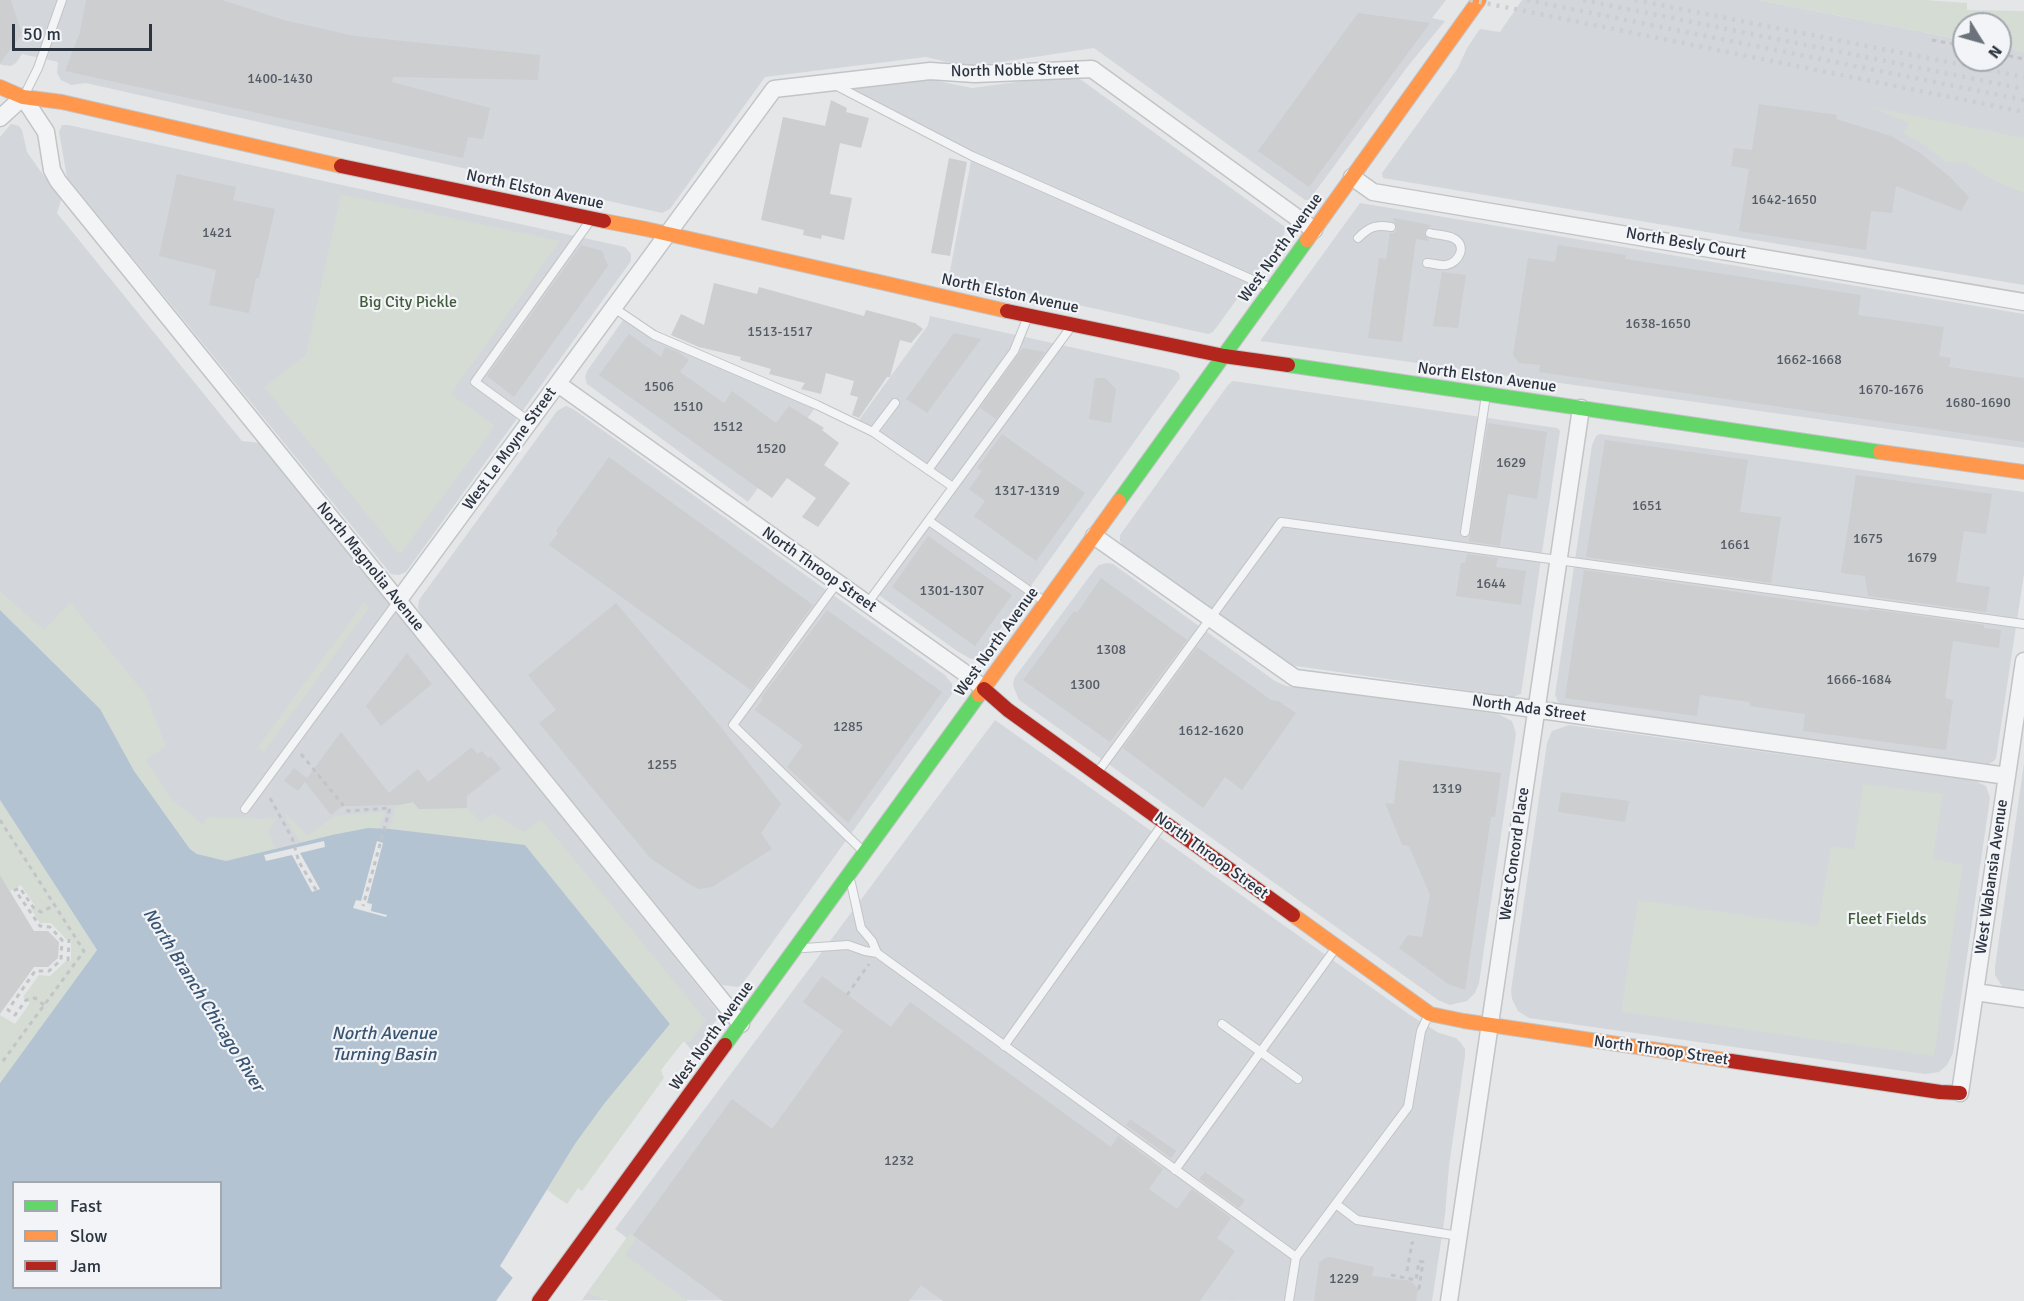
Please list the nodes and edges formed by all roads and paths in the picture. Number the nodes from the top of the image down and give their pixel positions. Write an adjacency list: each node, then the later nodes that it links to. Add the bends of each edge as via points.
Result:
1 (62, 0): 8 (lane, via 38,68)
2 (1479, 0): 10 (main road, West North Avenue)
3 (1932, 40): 4 (path)
4 (1952, 44)
5 (829, 82): 7 (street, North Noble Street); 13 (street, North Noble Street, via 930,71 975,74 1092,69); 18 (lane, via 972,156)
6 (0, 87): 8 (main road, North Elston Avenue)
7 (774, 89): 15 (street, West Le Moyne Street)
8 (23, 97): 9 (street); 11 (main road, North Elston Avenue, via 62,102); 38 (street, North Magnolia Avenue, via 45,132 58,181)
9 (0, 118)
10 (1352, 177): 13 (main road, West North Avenue); 19 (street, North Besly Court, via 1373,192)
11 (591, 220): 15 (main road, North Elston Avenue); 28 (lane, via 475,382)
12 (1391, 227): 16 (lane, via 1368,228)
13 (1314, 230): 18 (main road, West North Avenue)
14 (1430, 233): 17 (lane, via 1453,238 1462,248 1456,261 1446,265)
15 (668, 234): 20 (street, West Le Moyne Street); 21 (main road, North Elston Avenue)
16 (1358, 238)
17 (1426, 263)
18 (1272, 288): 23 (main road, West North Avenue)
19 (2024, 302)
20 (614, 308): 24 (street, West Le Moyne Street); 29 (lane, via 654,335)
21 (1028, 316): 22 (main road, North Elston Avenue); 30 (lane, via 1014,351)
22 (1073, 324): 23 (main road, North Elston Avenue); 32 (lane)
23 (1224, 356): 25 (main road, North Elston Avenue); 35 (main road, West North Avenue)
24 (558, 384): 28 (street, West Le Moyne Street); 37 (street, North Throop Street)
25 (1486, 395): 27 (main road, North Elston Avenue); 34 (lane)
26 (895, 403): 29 (lane)
27 (1581, 408): 31 (main road, North Elston Avenue); 36 (street, West Concord Place)
28 (530, 422): 38 (street, West Le Moyne Street)
29 (873, 432): 30 (lane)
30 (928, 470): 32 (lane)
31 (2024, 472)
32 (953, 487): 33 (lane)
33 (929, 521): 39 (lane); 40 (lane)
34 (1465, 532)
35 (1094, 536): 39 (main road, West North Avenue); 41 (street, North Ada Street)
36 (1559, 559): 41 (lane, via 1281,522); 42 (lane); 45 (street, West Concord Place)
37 (837, 583): 40 (street, North Throop Street); 53 (lane, via 733,725)
38 (398, 601): 46 (lane, West Le Moyne Street); 71 (street, North Magnolia Avenue)
39 (1046, 603): 44 (main road, West North Avenue)
40 (867, 604): 44 (street, North Throop Street)
41 (1209, 618): 45 (street, North Ada Street, via 1295,678); 47 (lane)
42 (2024, 624)
43 (2024, 661): 48 (street, West Wabansia Avenue)
44 (984, 689): 47 (main road, North Throop Street); 53 (main road, West North Avenue)
45 (1536, 710): 48 (street, North Ada Street); 73 (street, West Concord Place)
46 (293, 744): 49 (lane, West Le Moyne Street); 57 (path, via 348,811 390,808)
47 (1097, 773): 52 (main road, North Throop Street)
48 (2007, 776): 66 (street, West Wabansia Avenue)
49 (263, 785): 50 (lane, West Le Moyne Street); 55 (path)
50 (245, 809)
51 (0, 820): 56 (path)
52 (1164, 822): 59 (main road, North Throop Street); 74 (lane)
53 (865, 853): 54 (main road, West North Avenue)
54 (849, 875): 60 (main road, West North Avenue); 63 (lane, via 861,928)
55 (316, 890)
56 (53, 906): 61 (path, via 41,912 33,908 20,888 15,890 40,927 50,927 62,940); 69 (path, via 84,951)
57 (363, 906)
58 (69, 939): 62 (path)
59 (1337, 947): 70 (main road, North Throop Street); 75 (lane)
60 (796, 948): 63 (lane, via 848,945); 71 (main road, West North Avenue)
61 (62, 950): 62 (path); 69 (path, via 61,960 49,971 35,971 8,1010 15,1015 26,1000 35,998)
62 (69, 950): 64 (path)
63 (877, 953): 74 (lane)
64 (68, 961)
65 (872, 961): 67 (path)
66 (1975, 992): 68 (street); 78 (street, West Wabansia Avenue)
67 (847, 995)
68 (2024, 999)
69 (44, 1005): 76 (path)
70 (1430, 1014): 73 (main road, North Throop Street); 80 (lane, via 1421,1032 1408,1107)
71 (741, 1024): 87 (main road, West North Avenue)
72 (1222, 1024): 75 (lane)
73 (1490, 1025): 78 (main road, North Throop Street); 81 (street, West Concord Place)
74 (1004, 1046): 79 (lane)
75 (1261, 1052): 77 (lane); 79 (lane)
76 (0, 1065)
77 (1298, 1078)
78 (1960, 1094)
79 (1175, 1170): 83 (lane)
80 (1336, 1204): 81 (lane, via 1357,1220); 83 (lane)
81 (1459, 1236): 89 (street, West Concord Place)
82 (1421, 1244): 84 (path, via 1412,1242)
83 (1296, 1257): 88 (lane)
84 (1407, 1271)
85 (1391, 1275): 86 (path, via 1416,1280 1419,1261 1423,1262 1419,1289)
86 (1423, 1290)
87 (539, 1301)
88 (1290, 1301)
89 (1449, 1301)

